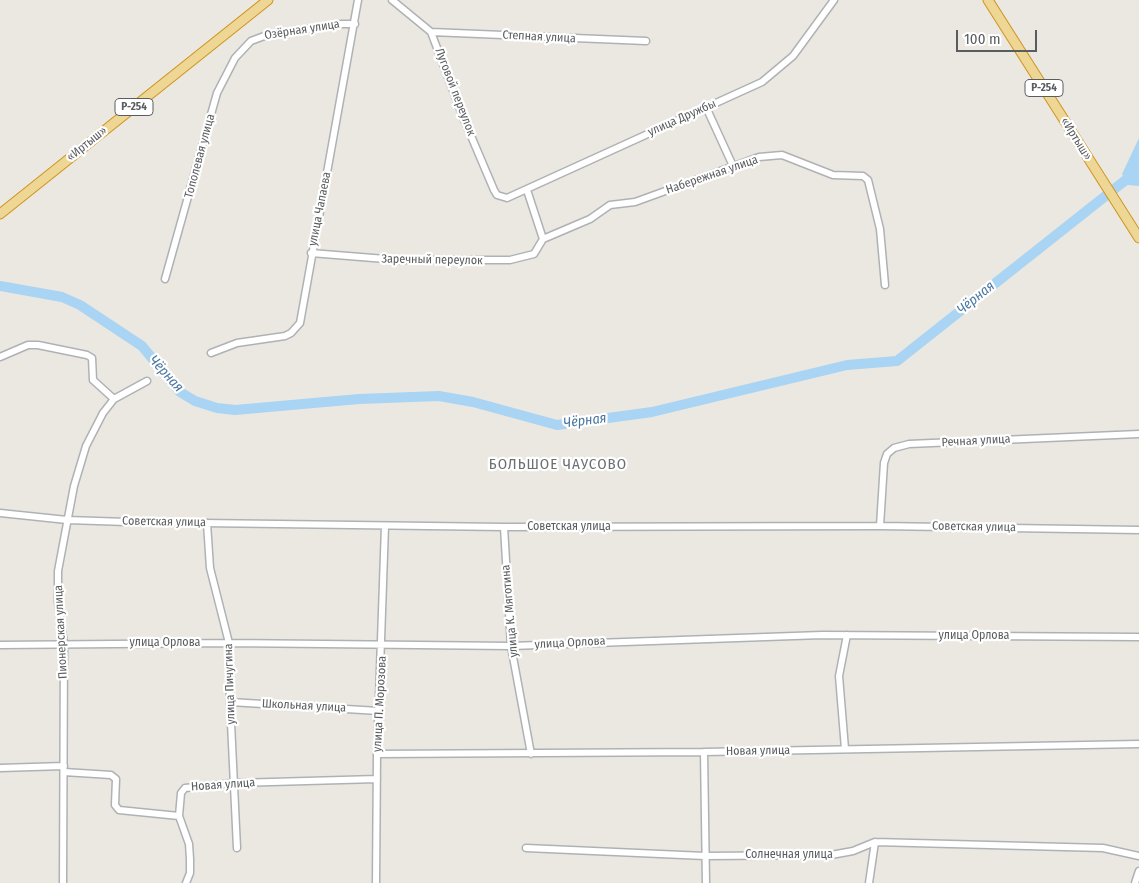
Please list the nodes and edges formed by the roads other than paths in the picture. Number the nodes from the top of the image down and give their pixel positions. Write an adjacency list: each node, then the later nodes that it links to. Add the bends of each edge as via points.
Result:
1 (268, 0): 14 (highway, «Иртыш» / Р-254)
2 (358, 0): 6 (street, улица Чапаева)
3 (392, 0): 7 (street, Луговой переулок)
4 (834, 0): 10 (street, улица Дружбы, via 793,56 771,77)
5 (988, 0): 15 (highway, «Иртыш» / Р-254)
6 (354, 24): 8 (street, Озёрная улица, via 278,33); 17 (street, улица Чапаева)
7 (431, 32): 9 (street, Степная улица); 13 (street, Луговой переулок, via 494,190)
8 (251, 41): 18 (street, Тополевая улица, via 235,58 217,93)
9 (646, 42)
10 (706, 107): 11 (street); 12 (street, улица Дружбы)
11 (733, 166): 16 (street, Набережная улица, via 635,202 610,205 590,219); 19 (street, Набережная улица, via 759,157 782,155 833,175 868,180 880,229)
12 (526, 190): 13 (street, улица Дружбы); 16 (street)
13 (502, 197)
14 (0, 214)
15 (1139, 238)
16 (543, 239): 17 (street, Заречный переулок, via 534,254 510,260 398,260)
17 (311, 253): 20 (street, улица Чапаева, via 300,323 291,334 237,343)
18 (165, 279)
19 (885, 285)
20 (211, 353)
21 (0, 357): 23 (street, via 38,344 87,355 92,358 93,380)
22 (147, 381): 23 (street, Пионерская улица)
23 (114, 399): 26 (street, Пионерская улица, via 86,446)
24 (1139, 434): 29 (street, Речная улица, via 909,444 894,448 884,463)
25 (0, 513): 26 (street, Советская улица)
26 (67, 520): 27 (street, Советская улица); 35 (street, Пионерская улица, via 58,571 58,602)
27 (207, 523): 28 (street, Советская улица); 34 (street, улица Пичугина, via 210,568)
28 (385, 526): 30 (street, Советская улица); 37 (street, улица П. Морозова)
29 (880, 526): 30 (street, Советская улица); 31 (street, Советская улица)
30 (504, 527): 38 (street, улица К. Мяготина)
31 (1139, 530)
32 (847, 635): 33 (street, улица Орлова); 38 (street, улица Орлова); 42 (street, via 839,676)
33 (1139, 637)
34 (229, 643): 35 (street, улица Орлова); 37 (street, улица Орлова); 39 (street, улица Пичугина)
35 (64, 644): 36 (street, улица Орлова); 47 (street, Пионерская улица)
36 (0, 645)
37 (382, 646): 38 (street, улица Орлова); 40 (street, улица П. Морозова)
38 (511, 646): 45 (street, улица К. Мяготина)
39 (230, 702): 40 (street, Школьная улица); 49 (street, улица Пичугина)
40 (379, 711): 44 (street, улица П. Морозова)
41 (1139, 744): 42 (street, Новая улица)
42 (845, 749): 43 (street, Новая улица)
43 (704, 752): 45 (street, Новая улица); 54 (street)
44 (377, 754): 45 (street, Новая улица); 48 (street, улица П. Морозова)
45 (531, 754)
46 (0, 768): 47 (street)
47 (64, 769): 50 (street, via 110,775 116,779 116,806 119,810); 57 (street, Пионерская улица)
48 (377, 779): 49 (street, Новая улица); 59 (street, улица П. Морозова)
49 (236, 783): 50 (street, Новая улица, via 185,788 181,793); 52 (street, улица Пичугина)
50 (179, 816): 58 (street, via 189,844 190,873)
51 (875, 842): 54 (street, Солнечная улица, via 841,854); 55 (street, Солнечная улица, via 1103,848); 61 (street)
52 (237, 848)
53 (526, 848): 54 (street, Солнечная улица)
54 (705, 856): 60 (street)
55 (1139, 856)
56 (1139, 871): 62 (street)
57 (63, 883)
58 (186, 883)
59 (376, 883)
60 (706, 883)
61 (870, 883)
62 (1135, 883)

